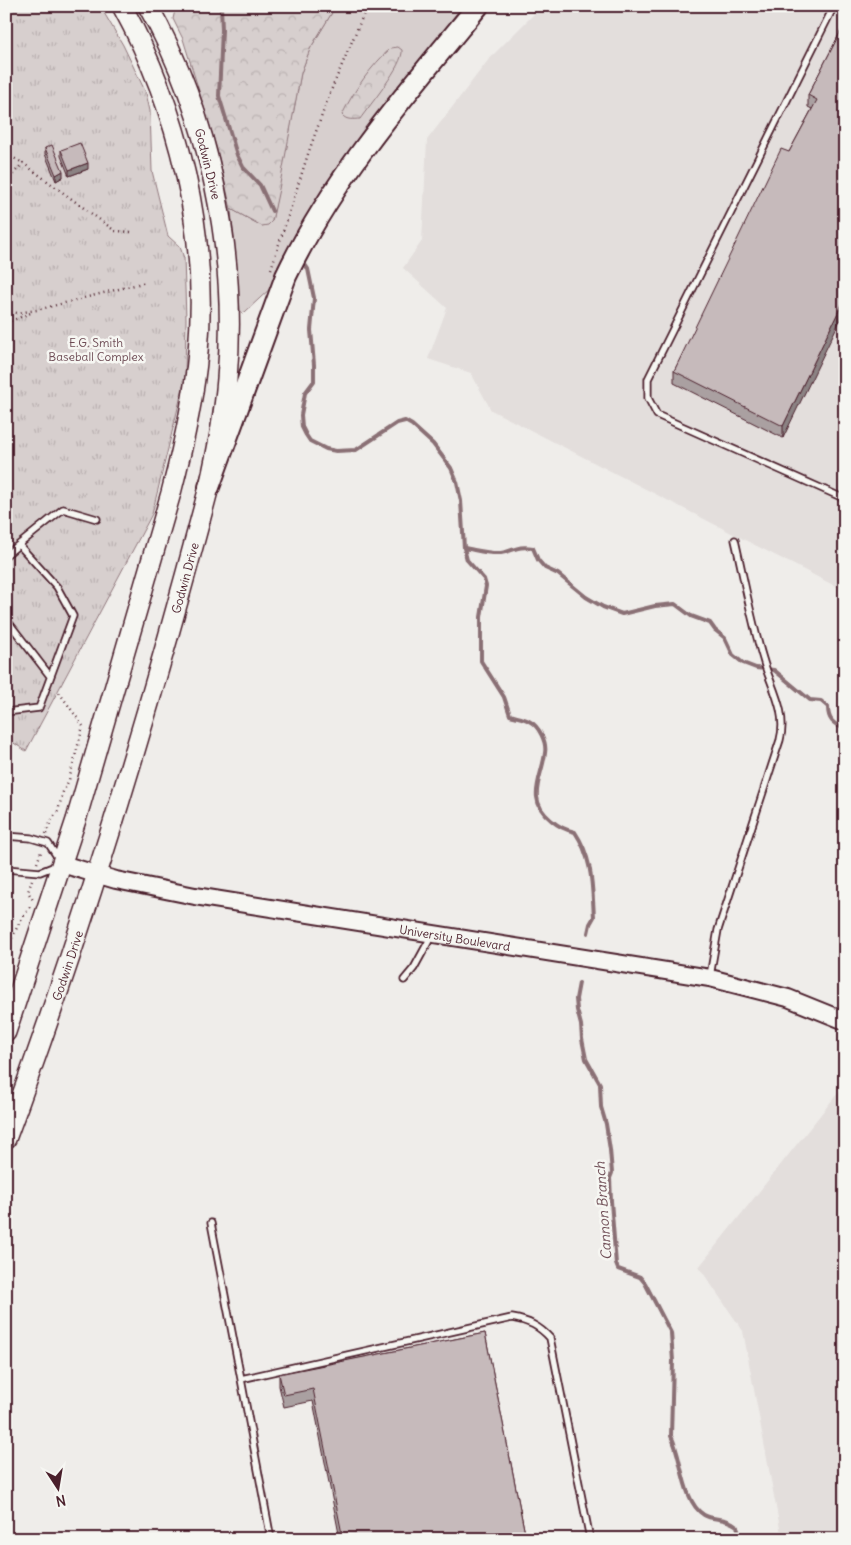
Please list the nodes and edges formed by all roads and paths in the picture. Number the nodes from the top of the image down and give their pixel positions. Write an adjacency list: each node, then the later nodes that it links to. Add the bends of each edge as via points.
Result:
1 (122, 6): 27 (main road, Godwin Drive, via 142,45 177,141 194,224 201,312 193,396 185,439 126,652)
2 (148, 6): 15 (main road, Godwin Drive, via 175,61 194,112 207,155 224,246 228,294 227,378)
3 (367, 6): 10 (path, via 330,93)
4 (478, 6): 15 (highway, via 353,163 301,246 286,276)
5 (834, 6): 16 (lane, via 648,379 648,398 657,415)
6 (6, 154): 7 (path)
7 (23, 163): 8 (path); 9 (path, via 115,231)
8 (6, 182)
9 (132, 232)
10 (270, 273)
11 (146, 282): 12 (path)
12 (37, 310): 13 (path); 14 (path)
13 (6, 311)
14 (6, 322)
15 (209, 488): 30 (main road, Godwin Drive)
16 (844, 498)
17 (98, 519): 19 (lane, via 62,510)
18 (735, 540): 33 (lane, via 763,659 781,712 783,731 718,930)
19 (19, 545): 20 (lane); 22 (lane, via 57,587 73,616)
20 (6, 556)
21 (6, 619): 22 (lane)
22 (50, 676): 24 (lane, via 39,708)
23 (58, 691): 26 (path, via 84,726 69,780)
24 (6, 712)
25 (6, 836): 26 (lane)
26 (44, 842): 27 (lane); 29 (path)
27 (62, 864): 29 (lane); 30 (main road, University Boulevard); 36 (main road, Godwin Drive)
28 (6, 869): 29 (lane)
29 (34, 872): 32 (path, via 28,892 32,904)
30 (96, 874): 31 (main road, University Boulevard, via 195,896); 37 (main road, Godwin Drive)
31 (432, 934): 33 (main road, University Boulevard); 34 (lane)
32 (6, 952)
33 (710, 978): 35 (main road, University Boulevard, via 788,998)
34 (404, 980)
35 (845, 1020)
36 (6, 1032)
37 (6, 1139)
38 (212, 1223): 39 (lane)
39 (241, 1379): 40 (lane); 41 (lane, via 512,1318 527,1320 542,1328 550,1338)
40 (271, 1539)
41 (590, 1539)

